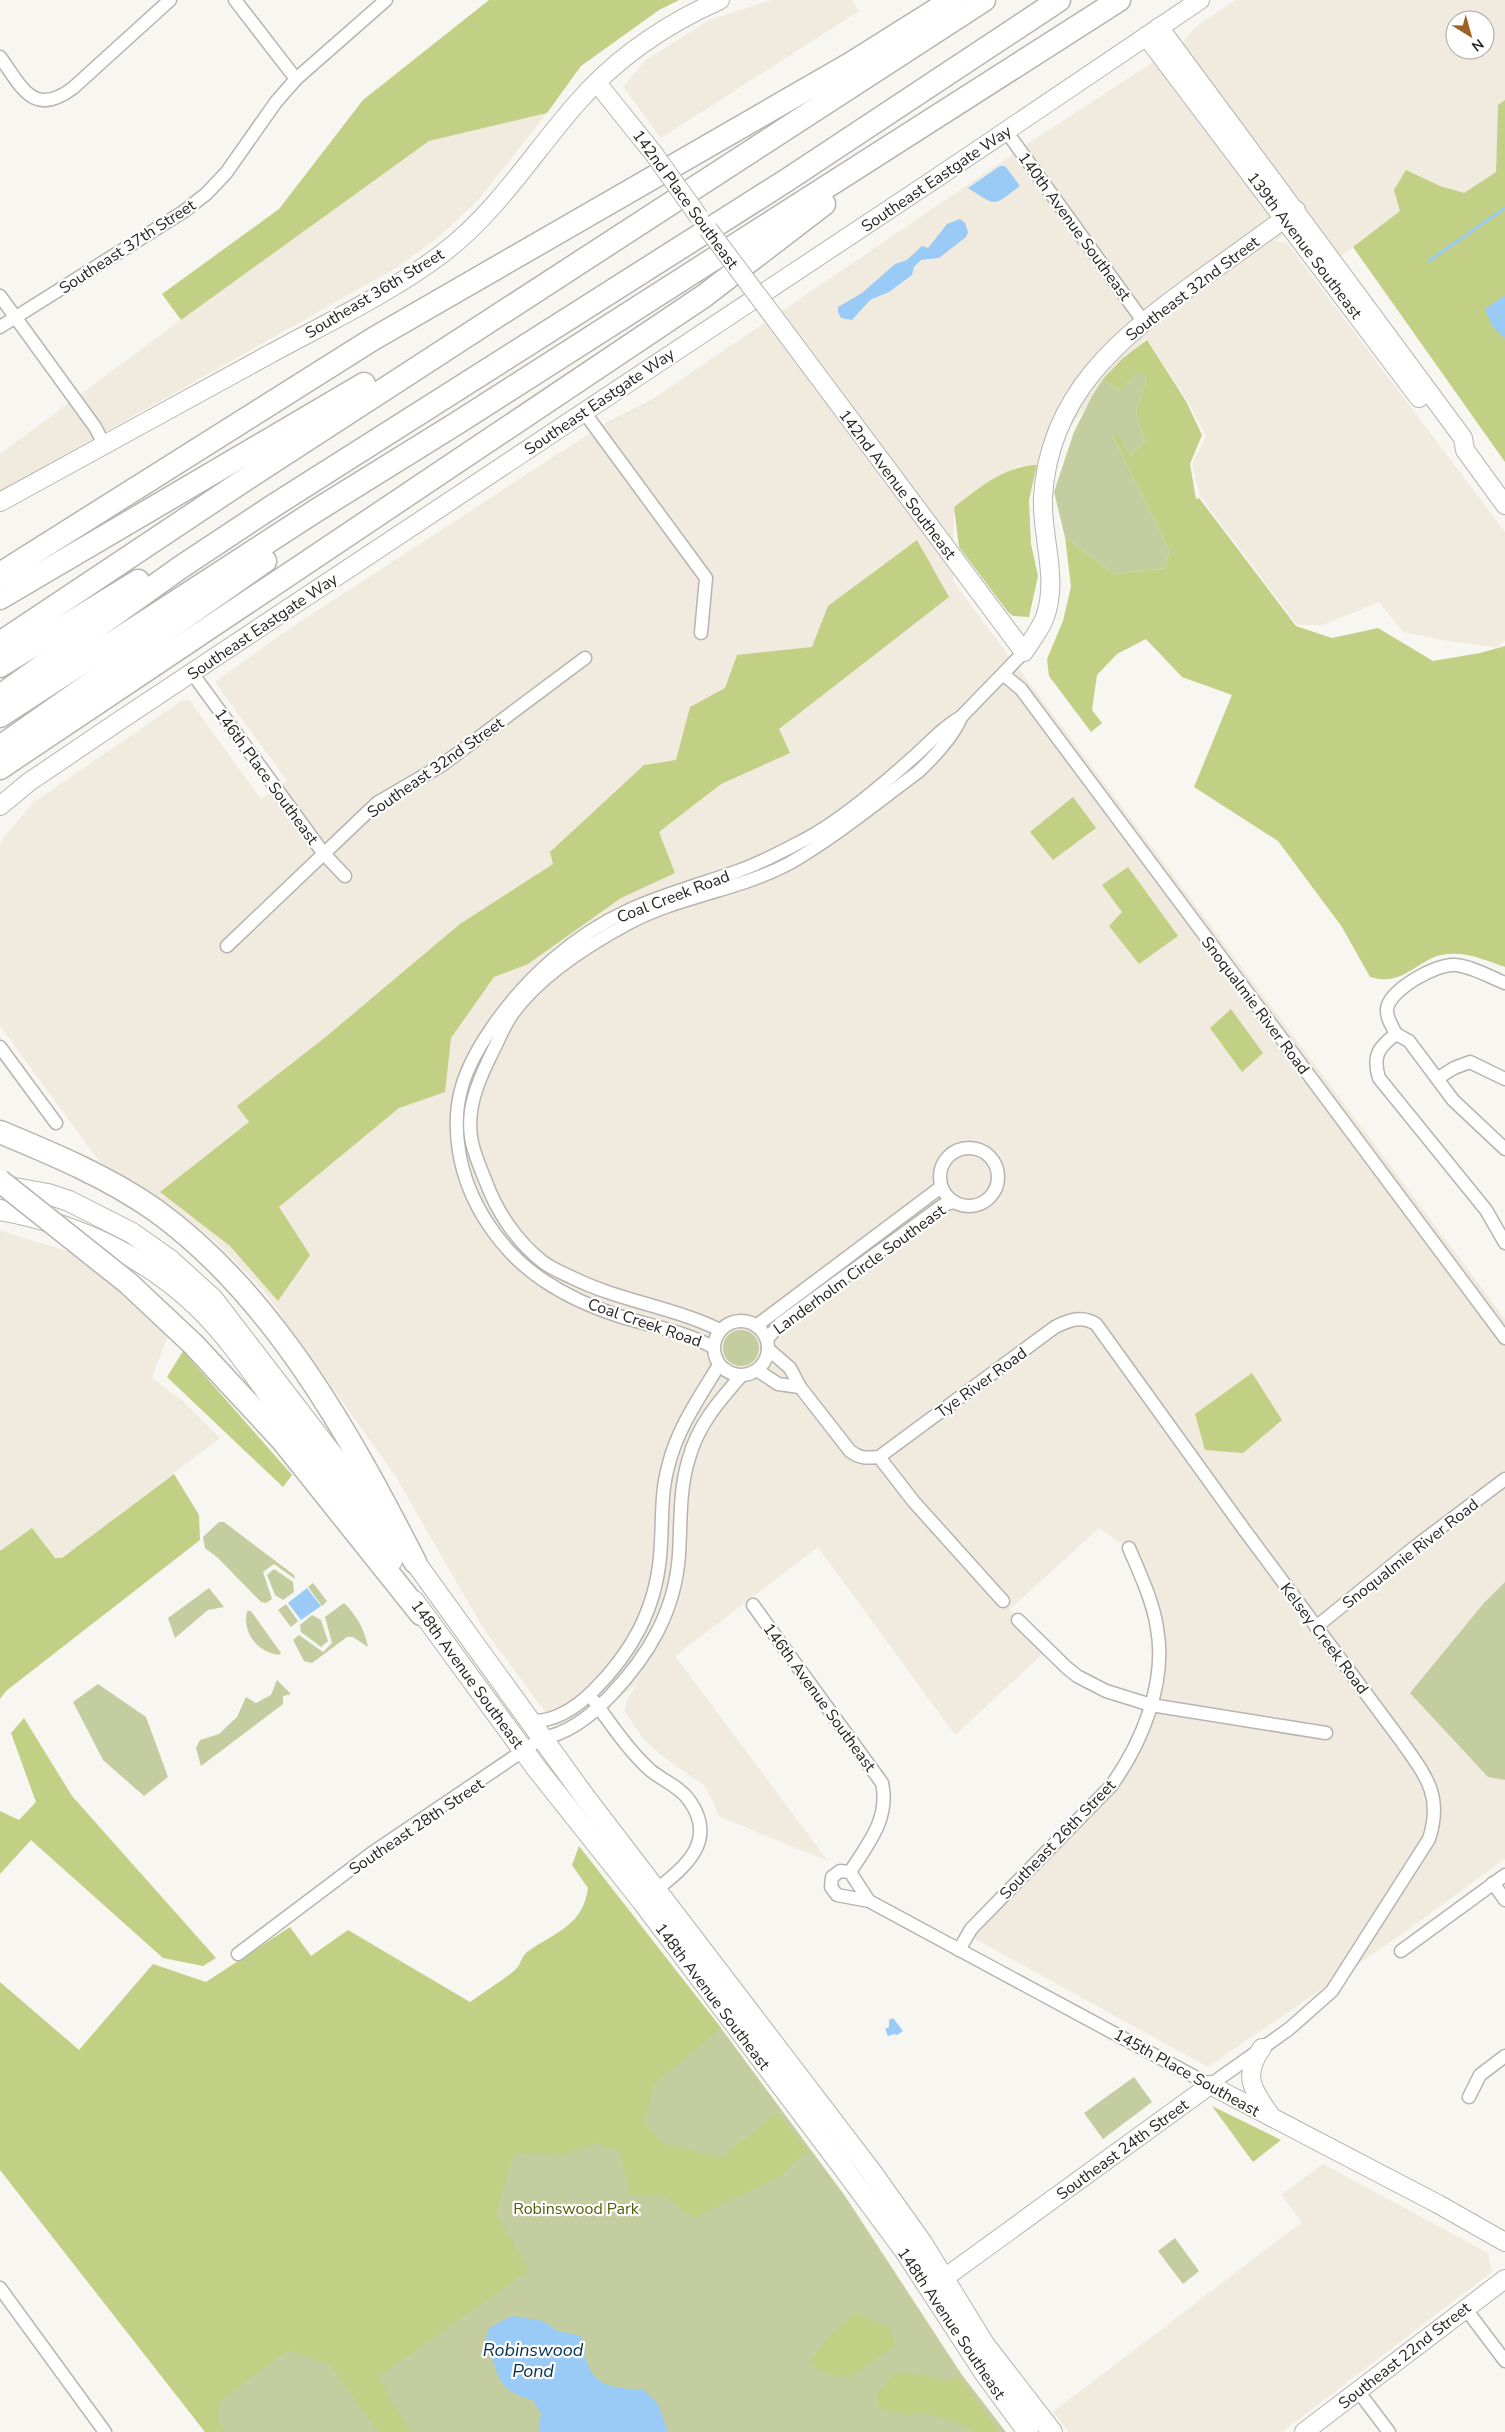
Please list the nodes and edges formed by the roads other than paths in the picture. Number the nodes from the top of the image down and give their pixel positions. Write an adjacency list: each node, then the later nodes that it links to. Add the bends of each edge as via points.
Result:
1 (170, 0): 12 (street, via 56,100 47,101 28,93)
2 (235, 0): 13 (street)
3 (386, 0): 13 (street, Southeast 37th Street)
4 (720, 0): 14 (street, Southeast 36th Street, via 663,30 628,54)
5 (952, 0): 32 (highway, via 850,64 373,339)
6 (984, 0): 17 (highway)
7 (1038, 0): 18 (highway)
8 (1059, 0): 18 (highway)
9 (1119, 0): 15 (highway)
10 (1200, 0): 11 (street, Southeast Eastgate Way)
11 (1153, 32): 16 (street, Southeast Eastgate Way); 19 (street, 139th Avenue Southeast)
12 (0, 57)
13 (296, 79): 24 (street, Southeast 37th Street, via 226,173 206,194 183,212)
14 (597, 83): 20 (street, 142nd Place Southeast, bridge); 28 (street, Southeast 36th Street, via 497,200 444,252 388,288)
15 (938, 117): 31 (highway); 47 (highway, via 704,296)
16 (1006, 132): 25 (street, 140th Avenue Southeast); 27 (street, Southeast Eastgate Way)
17 (780, 133): 35 (highway, via 544,271 297,425); 37 (highway, via 248,477)
18 (783, 174): 20 (highway)
19 (1290, 214): 25 (street, Southeast 32nd Street); 30 (street, 139th Avenue Southeast, via 1454,445 1465,450)
20 (704, 223): 21 (highway); 23 (street, 142nd Place Southeast, bridge)
21 (672, 243): 40 (highway); 43 (highway, via 181,567)
22 (0, 296): 24 (street)
23 (773, 316): 38 (street, 142nd Avenue Southeast)
24 (16, 317): 26 (street, Southeast 37th Street); 28 (street, via 96,427)
25 (1143, 321): 38 (street, Southeast 32nd Street, via 1092,371 1067,410 1051,450 1043,505 1050,567 1049,602 1040,628)
26 (0, 327)
27 (584, 412): 36 (street, via 706,578); 41 (street, Southeast Eastgate Way)
28 (104, 444): 29 (street, Southeast 36th Street)
29 (0, 502)
30 (1505, 505)
31 (317, 510): 44 (highway); 46 (highway, via 274,555)
32 (88, 517): 33 (highway); 34 (highway)
33 (0, 561)
34 (0, 574)
35 (0, 598)
36 (701, 633)
37 (0, 643)
38 (1024, 652): 42 (street, Coal Creek Road)
39 (585, 658): 49 (street, Southeast 32nd Street, via 442,765 377,803)
40 (0, 666)
41 (192, 673): 48 (street, Southeast Eastgate Way, via 29,782); 49 (street, 146th Place Southeast)
42 (1004, 675): 45 (street, Coal Creek Road); 69 (street, Snoqualmie River Road, via 1021,689)
43 (0, 696)
44 (0, 716)
45 (961, 717): 67 (street, Coal Creek Road, via 956,728 918,772 813,848 787,864 633,921 577,954 514,1012 473,1096 471,1134 492,1198 506,1222 533,1254 545,1264 590,1286 698,1319); 71 (street, Coal Creek Road, via 950,723 910,761 807,838 740,870 628,911 582,938 550,962 508,1005 467,1070 457,1108 460,1160 472,1198 500,1238 524,1265 543,1280 577,1298 614,1314 693,1336)
46 (5, 745)
47 (0, 768)
48 (0, 806)
49 (324, 854): 50 (street, 146th Place Southeast); 51 (street, Southeast 32nd Street)
50 (345, 876)
51 (227, 946)
52 (1505, 983): 53 (street, via 1461,966 1437,967 1402,989 1389,1003 1388,1016)
53 (1396, 1034): 55 (street, via 1409,1041); 65 (street, via 1380,1045 1375,1065 1379,1078 1486,1210)
54 (0, 1047): 57 (street)
55 (1438, 1078): 56 (street, via 1470,1062); 59 (street, via 1453,1100)
56 (1505, 1079)
57 (56, 1124)
58 (0, 1132): 79 (highway, via 89,1172 146,1204 207,1252 239,1286 294,1356 371,1476)
59 (1505, 1148)
60 (0, 1181): 82 (highway, bridge, via 128,1283 194,1345 282,1440)
61 (0, 1186): 79 (main road, 148th Avenue Southeast, via 48,1194 101,1216 151,1245 213,1299)
62 (941, 1187): 63 (street); 63 (street, via 942,1164 954,1152 962,1148 979,1149 993,1160 998,1180 989,1198 969,1206); 66 (street, Landerholm Circle Southeast)
63 (954, 1202): 70 (street, Landerholm Circle Southeast, via 942,1205 781,1323)
64 (0, 1210): 79 (main road, 148th Avenue Southeast, via 82,1233 139,1262 178,1289 201,1310 240,1356)
65 (1505, 1243)
66 (756, 1326): 67 (street, via 738,1321); 70 (street)
67 (720, 1330): 71 (street)
68 (1101, 1331): 76 (street, Tye River Road, via 1089,1320 1080,1319 1055,1326); 84 (street, Kelsey Creek Road)
69 (1505, 1338)
70 (767, 1344): 73 (street, via 763,1364); 75 (street, via 790,1368)
71 (713, 1347): 72 (street)
72 (719, 1366): 74 (street); 85 (street, via 687,1417 668,1466 664,1481 658,1573 647,1616 624,1657)
73 (757, 1370): 74 (street); 75 (street, via 778,1384)
74 (741, 1376): 87 (street, via 705,1420 689,1456 681,1499 679,1556 668,1611 641,1660)
75 (800, 1387): 76 (street, via 850,1451 861,1458)
76 (880, 1457): 80 (street, via 914,1502)
77 (1505, 1479): 84 (street, Snoqualmie River Road)
78 (1129, 1548): 86 (street, Southeast 26th Street, via 1157,1627 1160,1654)
79 (404, 1563): 82 (main road, 148th Avenue Southeast); 88 (main road, 148th Avenue Southeast); 90 (main road, 148th Avenue Southeast, via 519,1727)
80 (1003, 1602)
81 (753, 1605): 92 (street, 146th Avenue Southeast, via 882,1783 882,1815 877,1830)
82 (421, 1614): 91 (main road, 148th Avenue Southeast)
83 (1018, 1620): 86 (street, via 1078,1676 1106,1691)
84 (1316, 1626): 101 (street, Kelsey Creek Road, via 1421,1769 1429,1783 1435,1809 1429,1839)
85 (589, 1695): 87 (street); 88 (street, via 560,1716)
86 (1151, 1705): 89 (street); 98 (street, Southeast 26th Street, via 1127,1761 1111,1786 971,1929)
87 (599, 1708): 90 (street, Southeast 28th Street, via 559,1736); 95 (street, via 649,1769 690,1800 698,1818 700,1837 694,1855 687,1865)
88 (531, 1721): 90 (main road, 148th Avenue Southeast)
89 (1326, 1733)
90 (542, 1738): 91 (street, Southeast 28th Street); 95 (main road, 148th Avenue Southeast)
91 (524, 1752): 95 (main road, 148th Avenue Southeast, via 589,1838); 100 (street, Southeast 28th Street, via 372,1853)
92 (850, 1872): 97 (street); 97 (street, 146th Avenue Southeast, via 840,1871 832,1877 833,1892 842,1897)
93 (1505, 1874): 94 (street)
94 (1493, 1883): 96 (street); 99 (street)
95 (649, 1896): 109 (main road, 148th Avenue Southeast, via 870,2170)
96 (1505, 1900)
97 (869, 1901): 98 (street, 145th Place Southeast)
98 (959, 1950): 104 (street, 145th Place Southeast)
99 (1401, 1950)
100 (238, 1954)
101 (1352, 1962): 102 (street, Southeast 24th Street, via 1321,2002)
102 (1262, 2048): 104 (street, Southeast 24th Street); 106 (street, via 1254,2058 1250,2079 1254,2091)
103 (1505, 2056): 105 (street, via 1480,2075)
104 (1210, 2085): 106 (street, 145th Place Southeast); 109 (street, Southeast 24th Street)
105 (1469, 2097)
106 (1273, 2119): 107 (street, 145th Place Southeast)
107 (1505, 2242)
108 (1505, 2279): 111 (street, Southeast 22nd Street)
109 (937, 2284): 115 (main road, 148th Avenue Southeast, via 986,2374); 116 (main road, 148th Avenue Southeast)
110 (0, 2288): 114 (street)
111 (1465, 2308): 112 (street); 113 (street, Southeast 22nd Street)
112 (1505, 2361)
113 (1358, 2391): 117 (street, Southeast 22nd Street); 118 (street)
114 (105, 2432)
115 (1028, 2432)
116 (1052, 2432)
117 (1304, 2432)
118 (1389, 2432)

